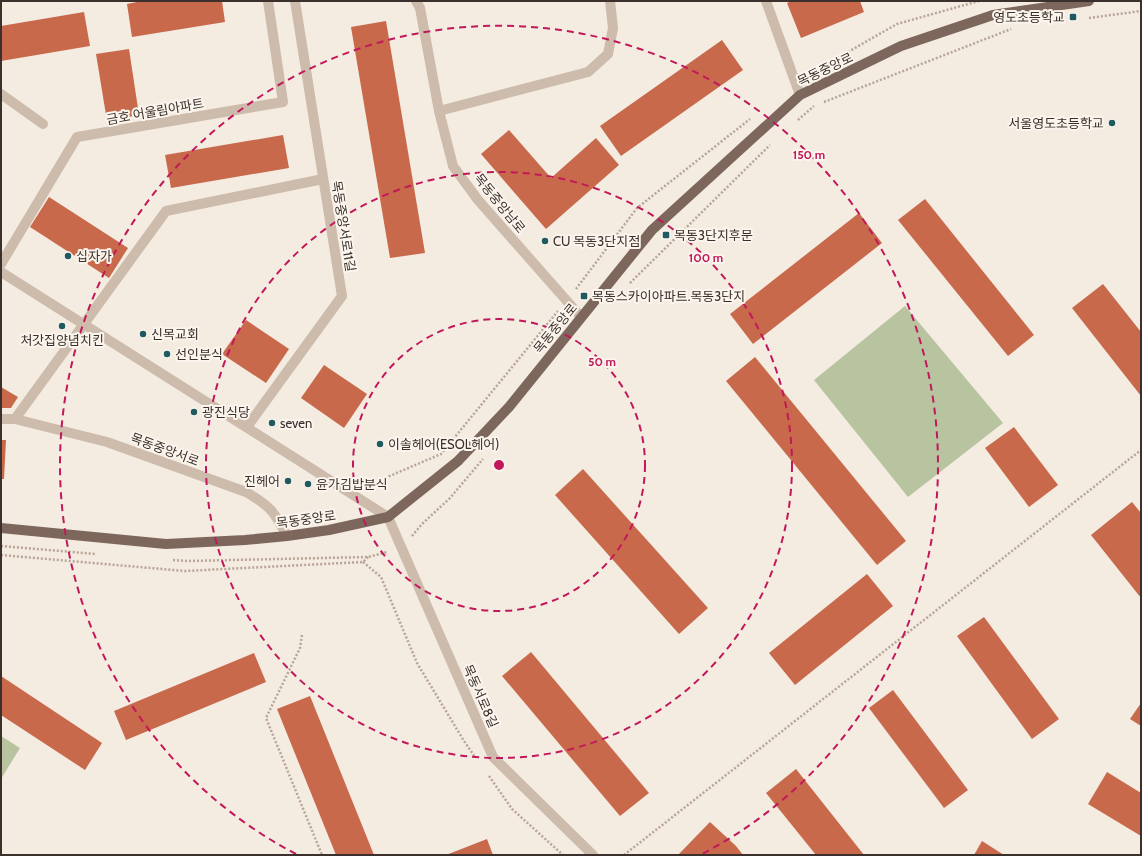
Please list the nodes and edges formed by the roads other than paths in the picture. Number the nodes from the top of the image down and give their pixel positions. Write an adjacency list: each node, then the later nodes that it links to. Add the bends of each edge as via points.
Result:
1 (268, 1): 12 (street, 금호 어울림아파트, via 283,102 77,137)
2 (295, 1): 11 (street, 목동중앙서로11길)
3 (416, 1): 9 (street, 목동중앙남로, via 420,8)
4 (610, 1): 9 (street, via 614,28 608,54 588,72)
5 (766, 1): 8 (street)
6 (1089, 1): 8 (main road, 목동중앙로, via 993,16 901,46)
7 (1, 94): 10 (street)
8 (800, 95): 14 (main road, 목동중앙로, via 652,230)
9 (439, 111): 14 (street, 목동중앙남로, via 454,166 478,200)
10 (43, 124)
11 (323, 179): 15 (street, via 166,211); 18 (street, 목동중앙서로11길, via 342,296)
12 (1, 264)
13 (1, 272): 15 (street)
14 (581, 318): 19 (main road, 목동중앙로, via 509,407 458,461)
15 (83, 324): 17 (street); 18 (street)
16 (1, 419): 17 (street, 목동중앙서로)
17 (15, 419): 21 (street, 목동중앙서로, via 107,442 246,492 272,510)
18 (247, 427): 19 (street)
19 (388, 517): 21 (main road, 목동중앙로); 22 (street, 목동서로8길, via 493,757)
20 (1, 528): 21 (main road, 목동중앙로, via 166,544)
21 (286, 536)
22 (593, 855)

